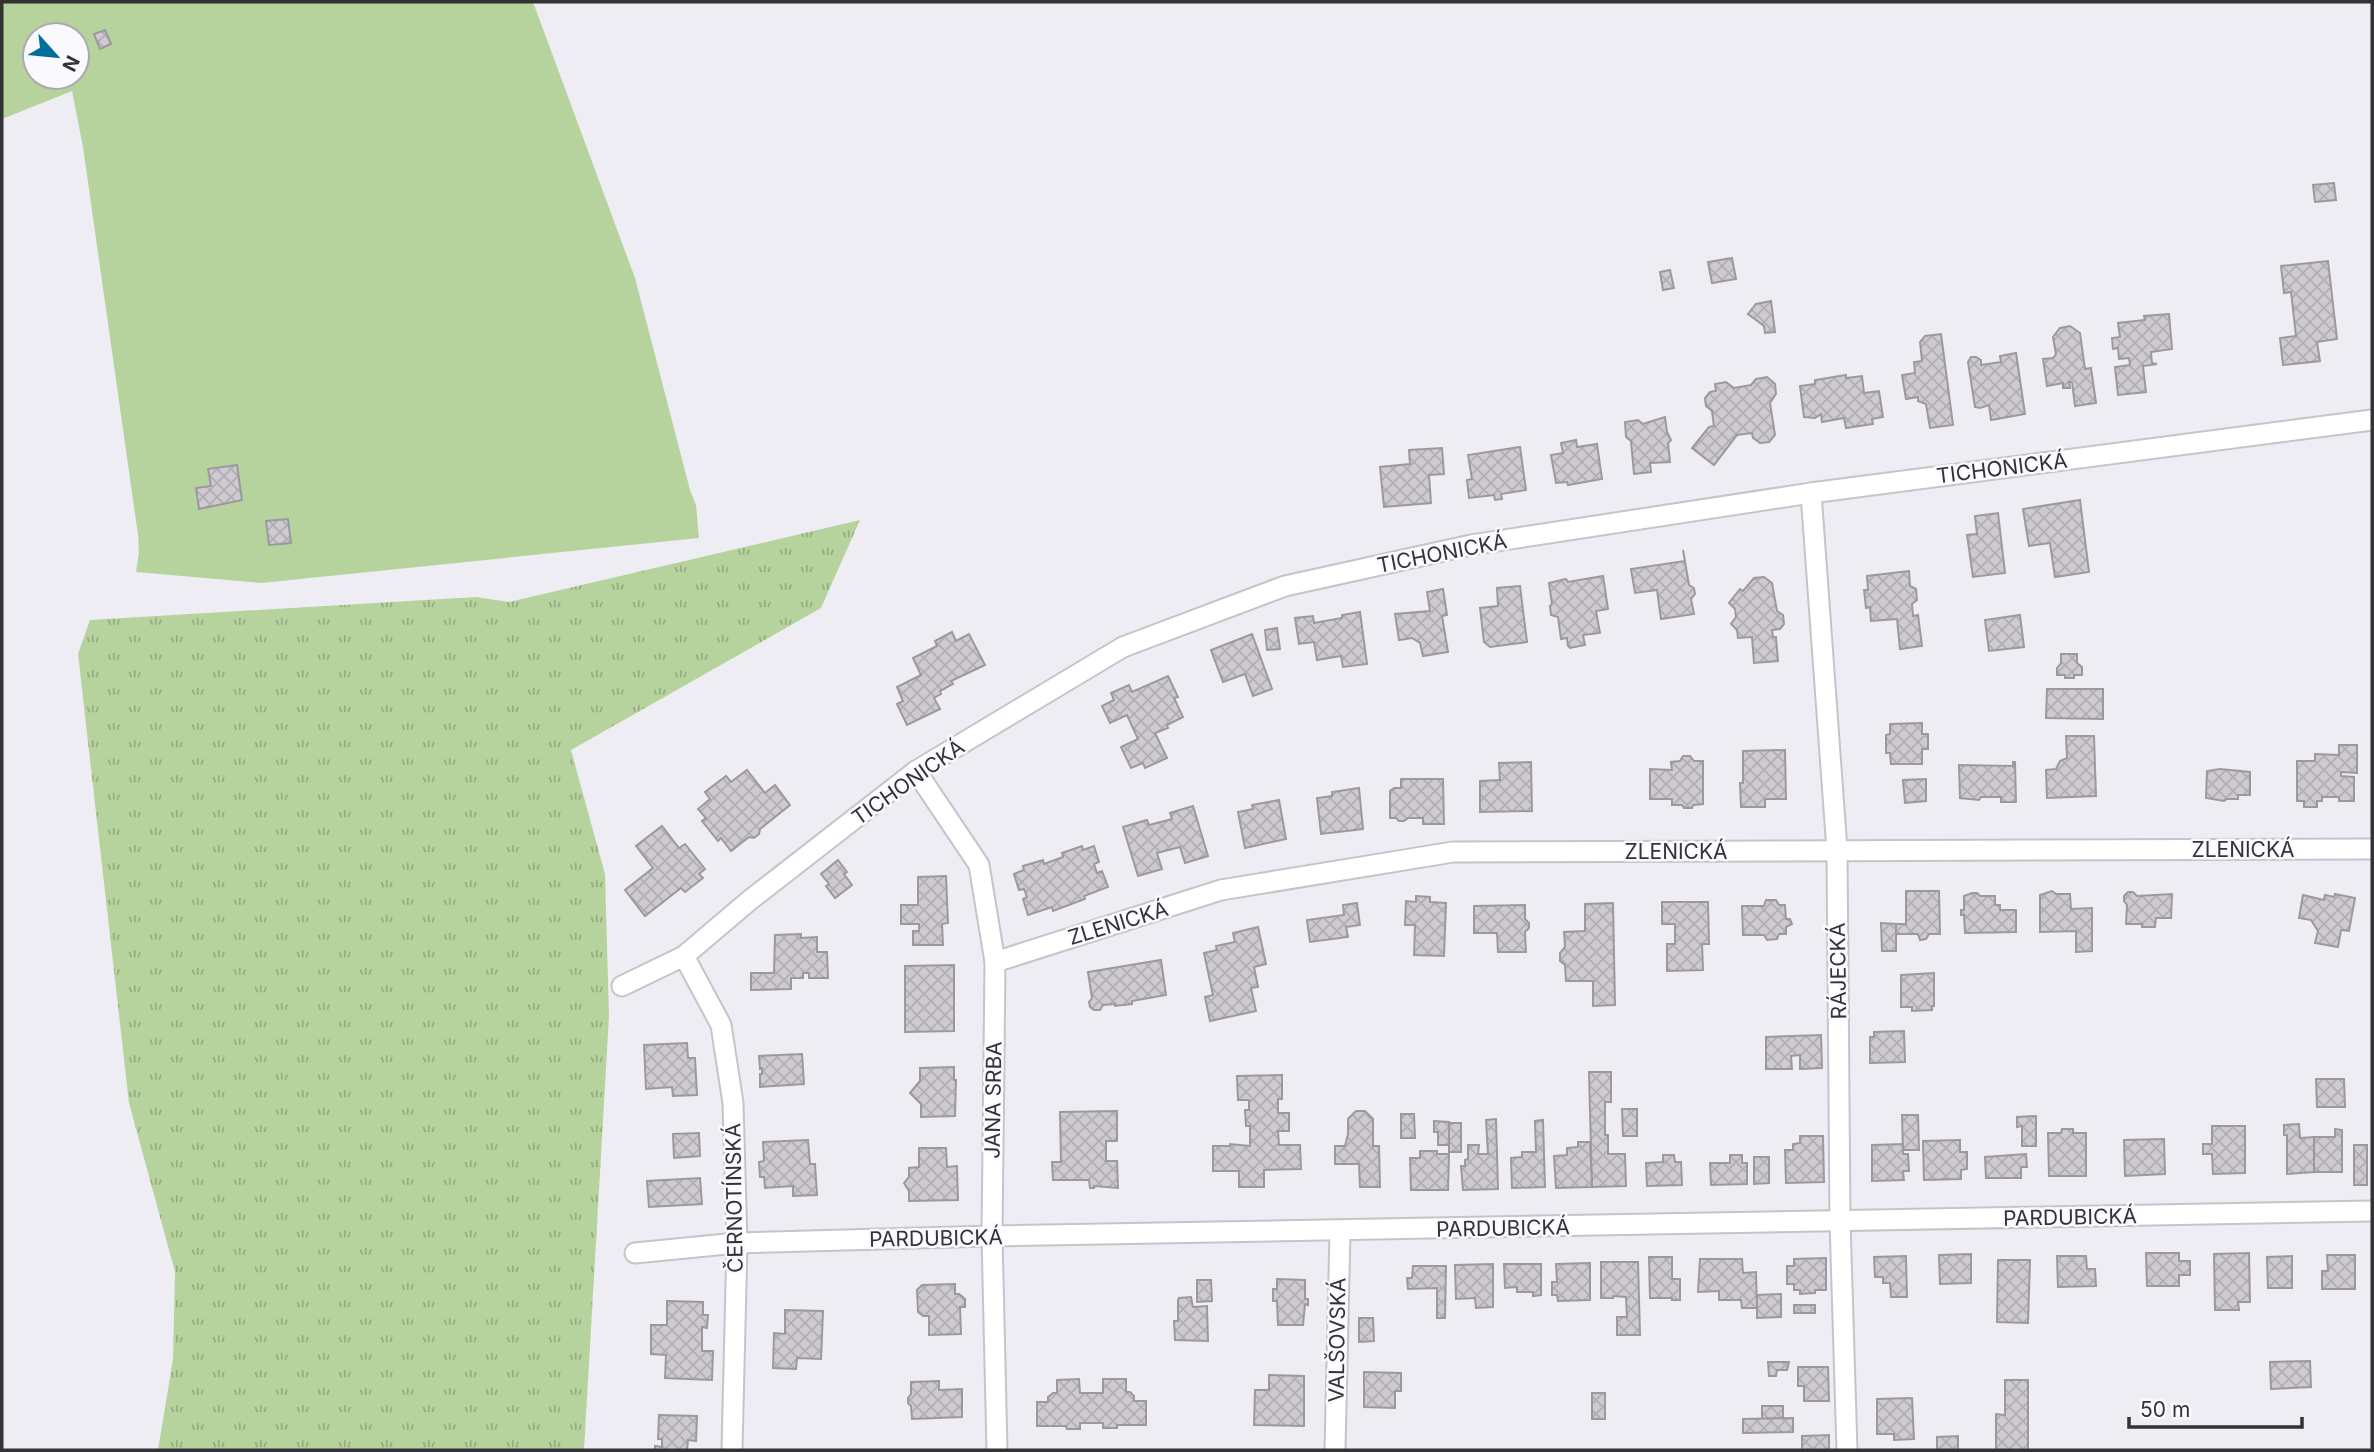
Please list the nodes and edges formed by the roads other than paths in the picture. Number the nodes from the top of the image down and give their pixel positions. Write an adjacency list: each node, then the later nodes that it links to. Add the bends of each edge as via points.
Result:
1 (2372, 420): 2 (street, TICHONICKÁ)
2 (1811, 493): 3 (street, TICHONICKÁ, via 1471,545 1285,586 1123,647); 5 (street, RÁJECKÁ)
3 (916, 771): 6 (street, TICHONICKÁ); 7 (street, JANA SRBA, via 979,865)
4 (2372, 849): 5 (street, ZLENICKÁ)
5 (1837, 850): 7 (street, ZLENICKÁ, via 1453,852 1221,890); 10 (street, RÁJECKÁ)
6 (684, 956): 8 (street, TICHONICKÁ); 13 (street, ČERNOTÍNSKÁ, via 721,1025 733,1104)
7 (995, 962): 12 (street, JANA SRBA)
8 (622, 986)
9 (2372, 1211): 10 (street, PARDUBICKÁ)
10 (1840, 1221): 11 (street, PARDUBICKÁ); 18 (street, RÁJECKÁ)
11 (1340, 1231): 12 (street, PARDUBICKÁ); 17 (street, VALŠOVSKÁ)
12 (992, 1236): 13 (street, PARDUBICKÁ); 16 (street, JANA SRBA)
13 (737, 1243): 14 (street, PARDUBICKÁ); 15 (street, ČERNOTÍNSKÁ)
14 (635, 1253)
15 (732, 1450)
16 (997, 1450)
17 (1335, 1450)
18 (1847, 1450)

